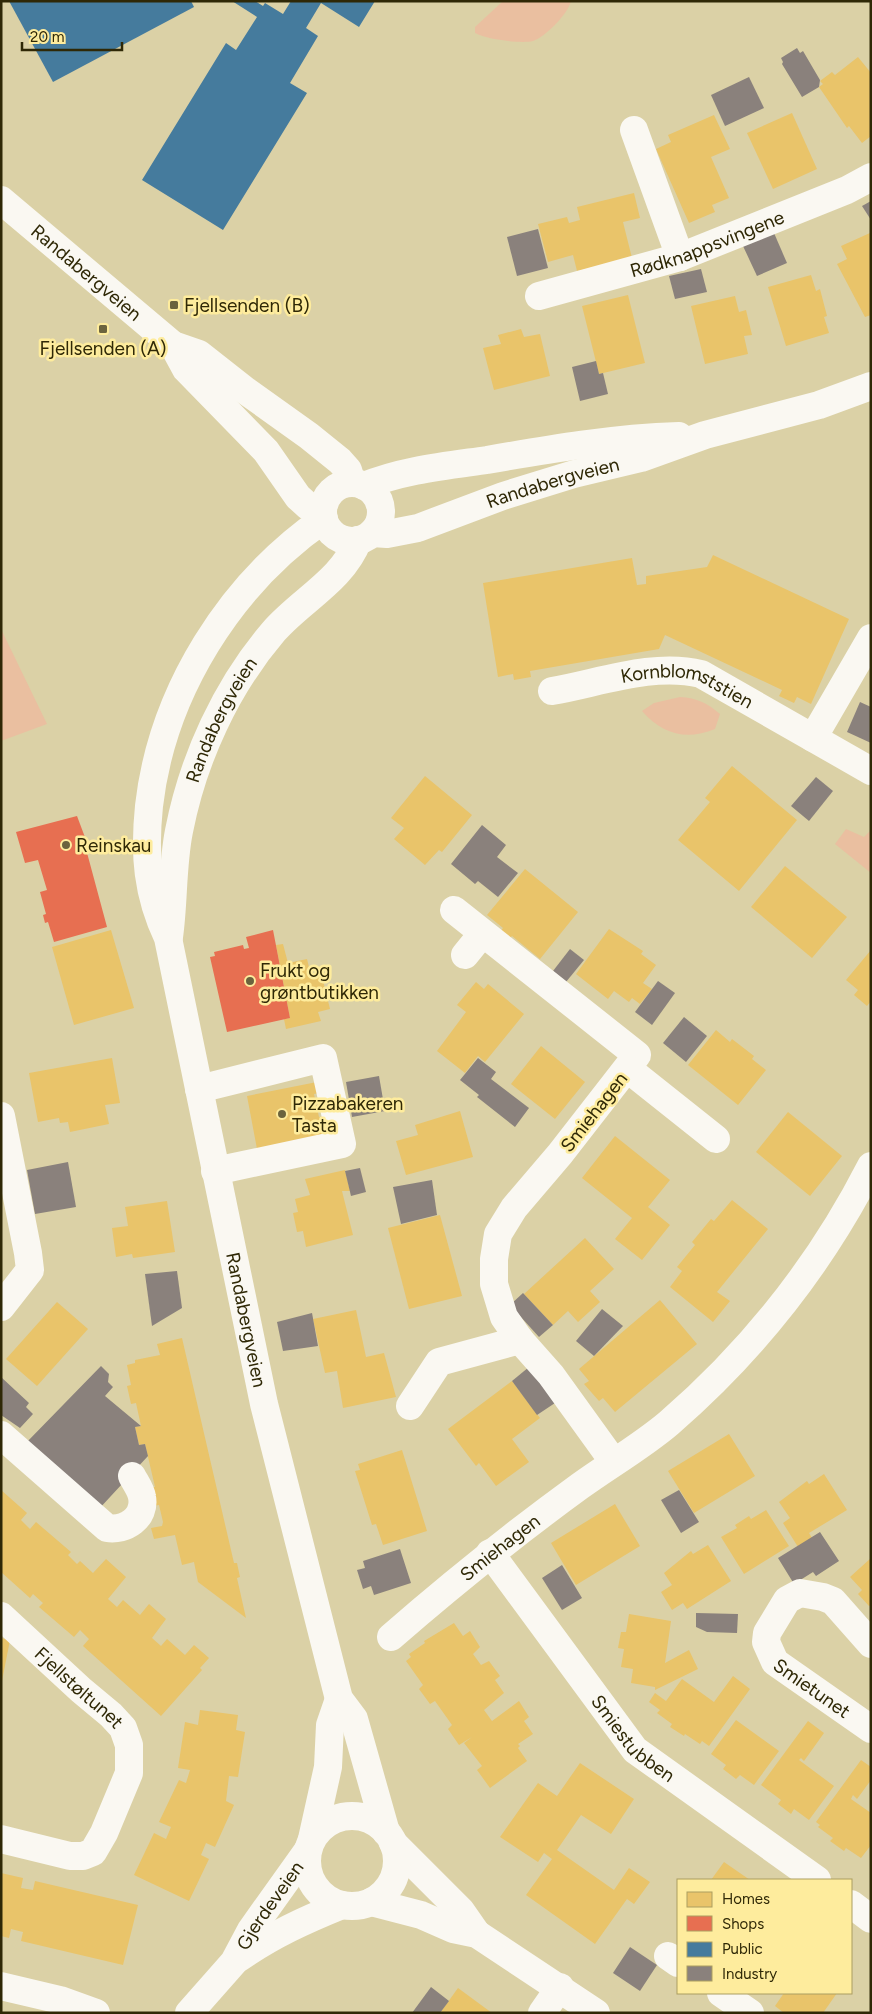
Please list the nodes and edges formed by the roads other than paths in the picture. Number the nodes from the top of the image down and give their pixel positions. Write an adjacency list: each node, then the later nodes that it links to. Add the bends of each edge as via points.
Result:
1 (634, 130): 4 (street)
2 (871, 177): 4 (street, Rødknappsvingene, via 839,194)
3 (1, 200): 6 (street, Randabergveien)
4 (680, 258): 5 (street, Rødknappsvingene)
5 (539, 296)
6 (173, 345): 9 (street, Randabergveien, via 199,354 309,436 340,461); 10 (street, Randabergveien, via 186,369 266,451 298,497)
7 (871, 386): 8 (street, Randabergveien, via 771,419)
8 (705, 435): 9 (street, Randabergveien, via 636,437 395,474); 11 (street, Randabergveien, via 641,458 503,496 418,528)
9 (358, 484): 10 (street, via 340,486 330,494); 11 (street, via 374,493 379,502 380,519)
10 (324, 515): 11 (street, via 329,529 336,536 347,540); 18 (street, Randabergveien, via 286,548 237,603 200,654 172,710 152,780 146,851 156,913)
11 (365, 537): 18 (street, Randabergveien, via 346,564 274,631 221,711 189,787 178,833)
12 (871, 638): 14 (street)
13 (552, 691): 14 (street, Kornblomststien, via 681,669 714,680)
14 (813, 738): 15 (street, Kornblomststien)
15 (871, 771)
16 (454, 910): 17 (street, Smiehagen)
17 (482, 934): 19 (street); 20 (street, Smiehagen, via 637,1055)
18 (168, 938): 21 (street, Randabergveien)
19 (465, 955)
20 (628, 1069): 23 (street); 27 (street, Smiehagen, via 514,1208 498,1234 494,1284 504,1316)
21 (199, 1089): 25 (street, Randabergveien); 25 (street, via 323,1058 342,1144)
22 (1, 1116): 26 (street, via 30,1270)
23 (716, 1139)
24 (871, 1166): 30 (street, Smiehagen, via 812,1264 744,1351 668,1424)
25 (215, 1171): 36 (street, Randabergveien, via 264,1404)
26 (1, 1307)
27 (520, 1340): 28 (street, via 440,1362); 30 (street, Smiehagen, via 551,1375)
28 (410, 1406)
29 (1, 1435): 31 (street, via 107,1528 118,1530 132,1524 142,1509 142,1498)
30 (613, 1461): 32 (street, Smiehagen)
31 (132, 1476)
32 (490, 1553): 34 (street, Smiehagen); 41 (street, Smiestubben, via 635,1750)
33 (1, 1616): 39 (street, Fjellstøltunet, via 111,1714 123,1728 129,1745 129,1773 93,1852 70,1856)
34 (391, 1637)
35 (871, 1644): 37 (street, Smietunet, via 833,1602 800,1593 787,1600 767,1633 766,1642 775,1662)
36 (339, 1699): 38 (street, Randabergveien, via 354,1719); 40 (street, via 330,1724 328,1767)
37 (871, 1729)
38 (390, 1837): 40 (street, via 375,1822 347,1816 321,1828); 42 (street, via 397,1856 396,1871 387,1889); 46 (street, Randabergveien, via 461,1911)
39 (1, 1839)
40 (310, 1845): 43 (street, via 306,1865 310,1879 329,1900); 47 (street, Gjerdeveien, via 251,1930)
41 (817, 1879)
42 (370, 1902): 43 (street); 46 (street, Randabergveien)
43 (342, 1905): 47 (street, Gjerdeveien, via 264,1940)
44 (852, 1905): 45 (street)
45 (871, 1918)
46 (477, 1934): 49 (street, Randabergveien)
47 (234, 1962): 52 (street, Gjerdeveien)
48 (1, 1986): 51 (street, via 60,2000)
49 (560, 1987): 53 (street); 54 (street, Randabergveien)
50 (722, 1994): 55 (street)
51 (96, 2013)
52 (190, 2013)
53 (542, 2013)
54 (596, 2013)
55 (750, 2013)

